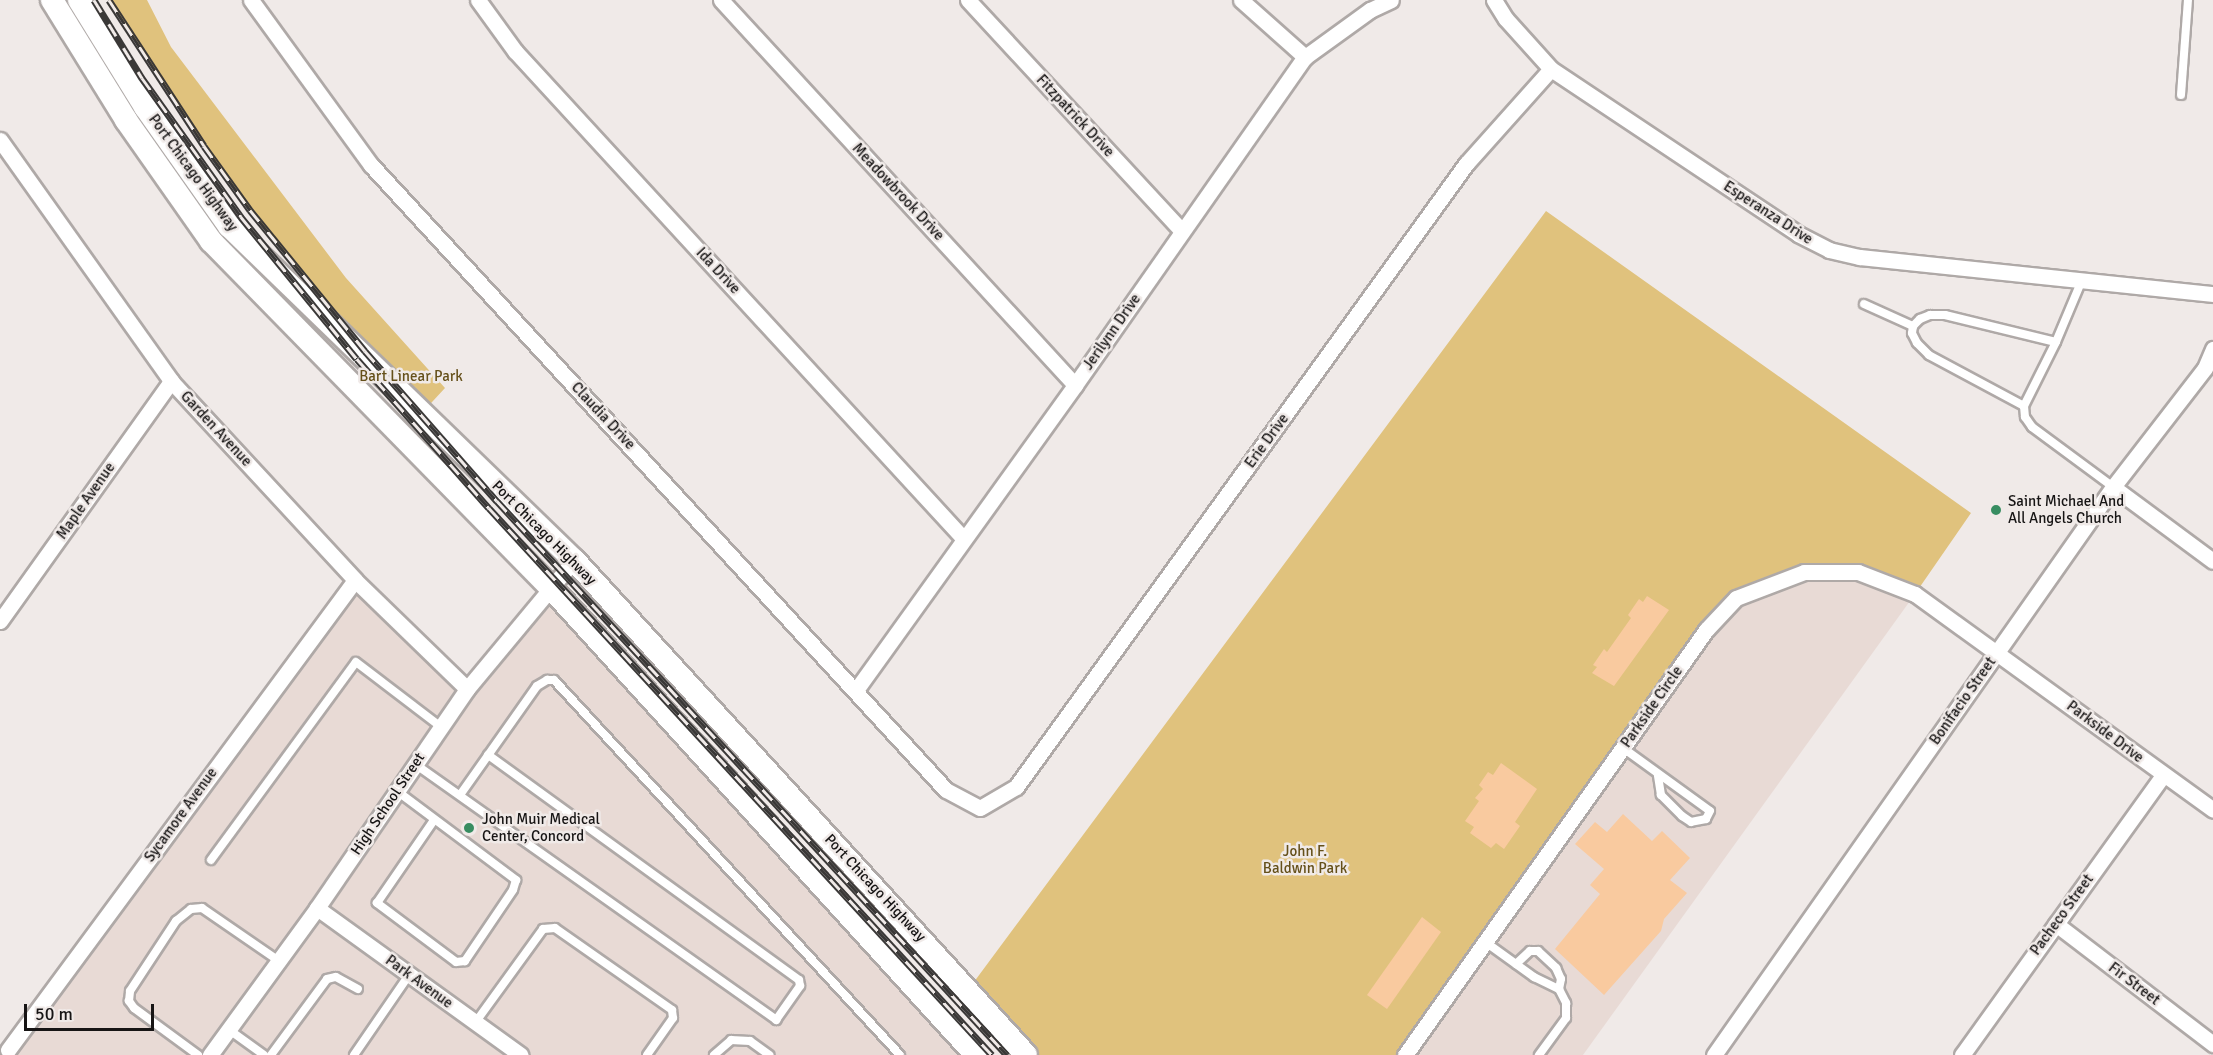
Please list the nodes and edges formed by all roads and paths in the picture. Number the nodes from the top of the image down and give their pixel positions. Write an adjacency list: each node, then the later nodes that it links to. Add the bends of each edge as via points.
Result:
1 (52, 0): 30 (main road, Port Chicago Highway, via 126,120 211,242)
2 (79, 0): 27 (main road, Port Chicago Highway, via 145,107 229,226)
3 (251, 0): 34 (street, Claudia Drive, via 370,165)
4 (478, 0): 26 (street, Ida Drive, via 515,51)
5 (721, 0): 23 (street, Meadowbrook Drive)
6 (968, 0): 15 (street, Fitzpatrick Drive)
7 (1241, 0): 11 (street)
8 (1391, 0): 11 (street, Jerilynn Drive, via 1370,10)
9 (1494, 0): 12 (street, Esperanza Drive)
10 (2188, 0): 13 (lane)
11 (1305, 57): 15 (street, Jerilynn Drive)
12 (1551, 69): 16 (street, Esperanza Drive, via 1798,234 1829,250 1860,257); 43 (street, Erie Drive, via 1466,164 1016,787)
13 (2181, 95)
14 (0, 140): 22 (street, Garden Avenue)
15 (1182, 231): 23 (street, Jerilynn Drive)
16 (2082, 280): 17 (street, Esperanza Drive); 20 (lane)
17 (2213, 294)
18 (1864, 304): 19 (lane)
19 (1913, 326): 20 (lane, via 1930,315 1945,315); 24 (lane, via 1917,343 1929,355)
20 (2056, 342): 24 (lane)
21 (2213, 349): 25 (street, Bonifacio Street, via 2205,368)
22 (171, 381): 29 (street, Garden Avenue); 31 (street, Maple Avenue)
23 (1075, 385): 26 (street, Jerilynn Drive)
24 (2024, 406): 25 (lane, via 2032,427)
25 (2113, 487): 28 (street); 32 (street, Bonifacio Street)
26 (963, 538): 34 (street, Jerilynn Drive)
27 (574, 560): 30 (street, High School Street); 70 (main road, Port Chicago Highway)
28 (2213, 561)
29 (354, 580): 33 (street, Garden Avenue); 58 (street, Sycamore Avenue)
30 (551, 588): 33 (street, High School Street); 69 (main road, Port Chicago Highway)
31 (0, 621)
32 (1998, 652): 36 (street, Parkside Circle, via 1915,594 1858,572 1804,572 1736,598 1706,630); 40 (street, Parkside Drive); 73 (street, Bonifacio Street)
33 (467, 689): 35 (street, High School Street)
34 (856, 690): 43 (street, Claudia Drive, via 946,790)
35 (441, 727): 38 (street, High School Street); 46 (lane, via 356,663)
36 (1623, 748): 39 (lane); 49 (street, Parkside Circle)
37 (488, 755): 42 (lane); 42 (lane, via 799,980 800,987 776,1020); 68 (lane, via 537,686 554,680)
38 (415, 764): 41 (street, High School Street); 42 (lane)
39 (1658, 775): 39 (lane, via 1710,811 1706,819 1690,822 1682,816 1661,795)
40 (2163, 775): 44 (street, Parkside Drive); 48 (street, Pacheco Street)
41 (397, 791): 45 (lane); 47 (street, High School Street)
42 (460, 795)
43 (980, 808)
44 (2213, 810)
45 (434, 820): 45 (lane, via 516,880 465,961 456,962 377,903)
46 (212, 860)
47 (317, 908): 50 (street, High School Street); 52 (street, Park Avenue)
48 (2056, 924): 57 (street, Fir Street); 74 (street, Pacheco Street)
49 (1484, 941): 51 (lane); 71 (street, Parkside Circle)
50 (279, 961): 56 (street, High School Street); 59 (lane, via 202,908 191,909 176,921 130,991 129,1001)
51 (1516, 964): 54 (lane); 54 (lane, via 1524,955 1538,951 1556,968 1561,979)
52 (409, 975): 55 (street, Park Avenue); 63 (lane)
53 (358, 989): 62 (lane, via 336,977 327,979)
54 (1559, 989): 72 (lane, via 1566,1003 1566,1018)
55 (476, 1023): 64 (street, Park Avenue); 65 (lane, via 543,928 555,928 672,1010 673,1018)
56 (228, 1029): 60 (street, High School Street); 61 (lane)
57 (2213, 1044)
58 (8, 1049)
59 (198, 1055)
60 (210, 1055)
61 (264, 1055)
62 (271, 1055)
63 (354, 1055)
64 (521, 1055)
65 (647, 1055)
66 (714, 1055): 67 (lane, via 731,1040 750,1041)
67 (769, 1055)
68 (900, 1055)
69 (976, 1055)
70 (1026, 1055)
71 (1405, 1055)
72 (1539, 1055)
73 (1714, 1055)
74 (1962, 1055)

